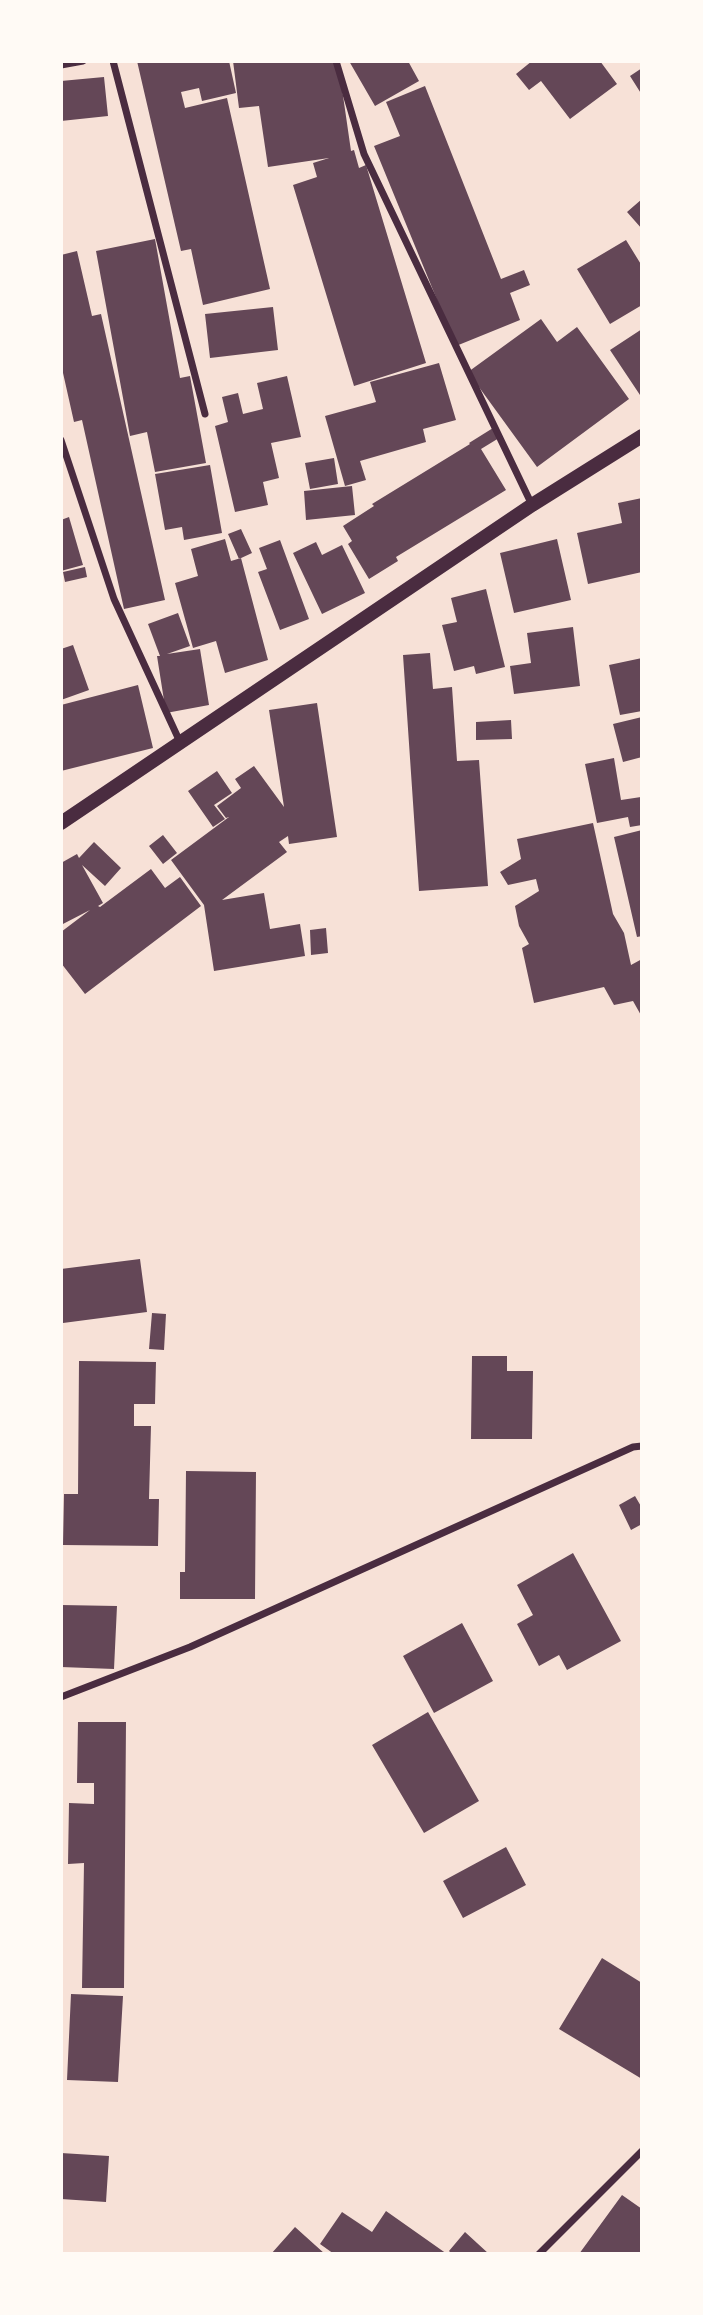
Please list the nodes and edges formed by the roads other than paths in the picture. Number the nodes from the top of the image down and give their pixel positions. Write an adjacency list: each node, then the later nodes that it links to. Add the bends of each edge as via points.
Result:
1 (83, 61): 4 (street)
2 (113, 61): 5 (street)
3 (336, 61): 8 (street, via 364,154)
4 (61, 65)
5 (205, 414)
6 (642, 436): 8 (main road)
7 (61, 440): 9 (street, via 114,599)
8 (532, 505): 9 (main road)
9 (181, 743): 10 (main road)
10 (61, 823)
11 (642, 1446): 12 (street, via 190,1647)
12 (61, 1697)
13 (642, 2151): 14 (street)
14 (539, 2254)

